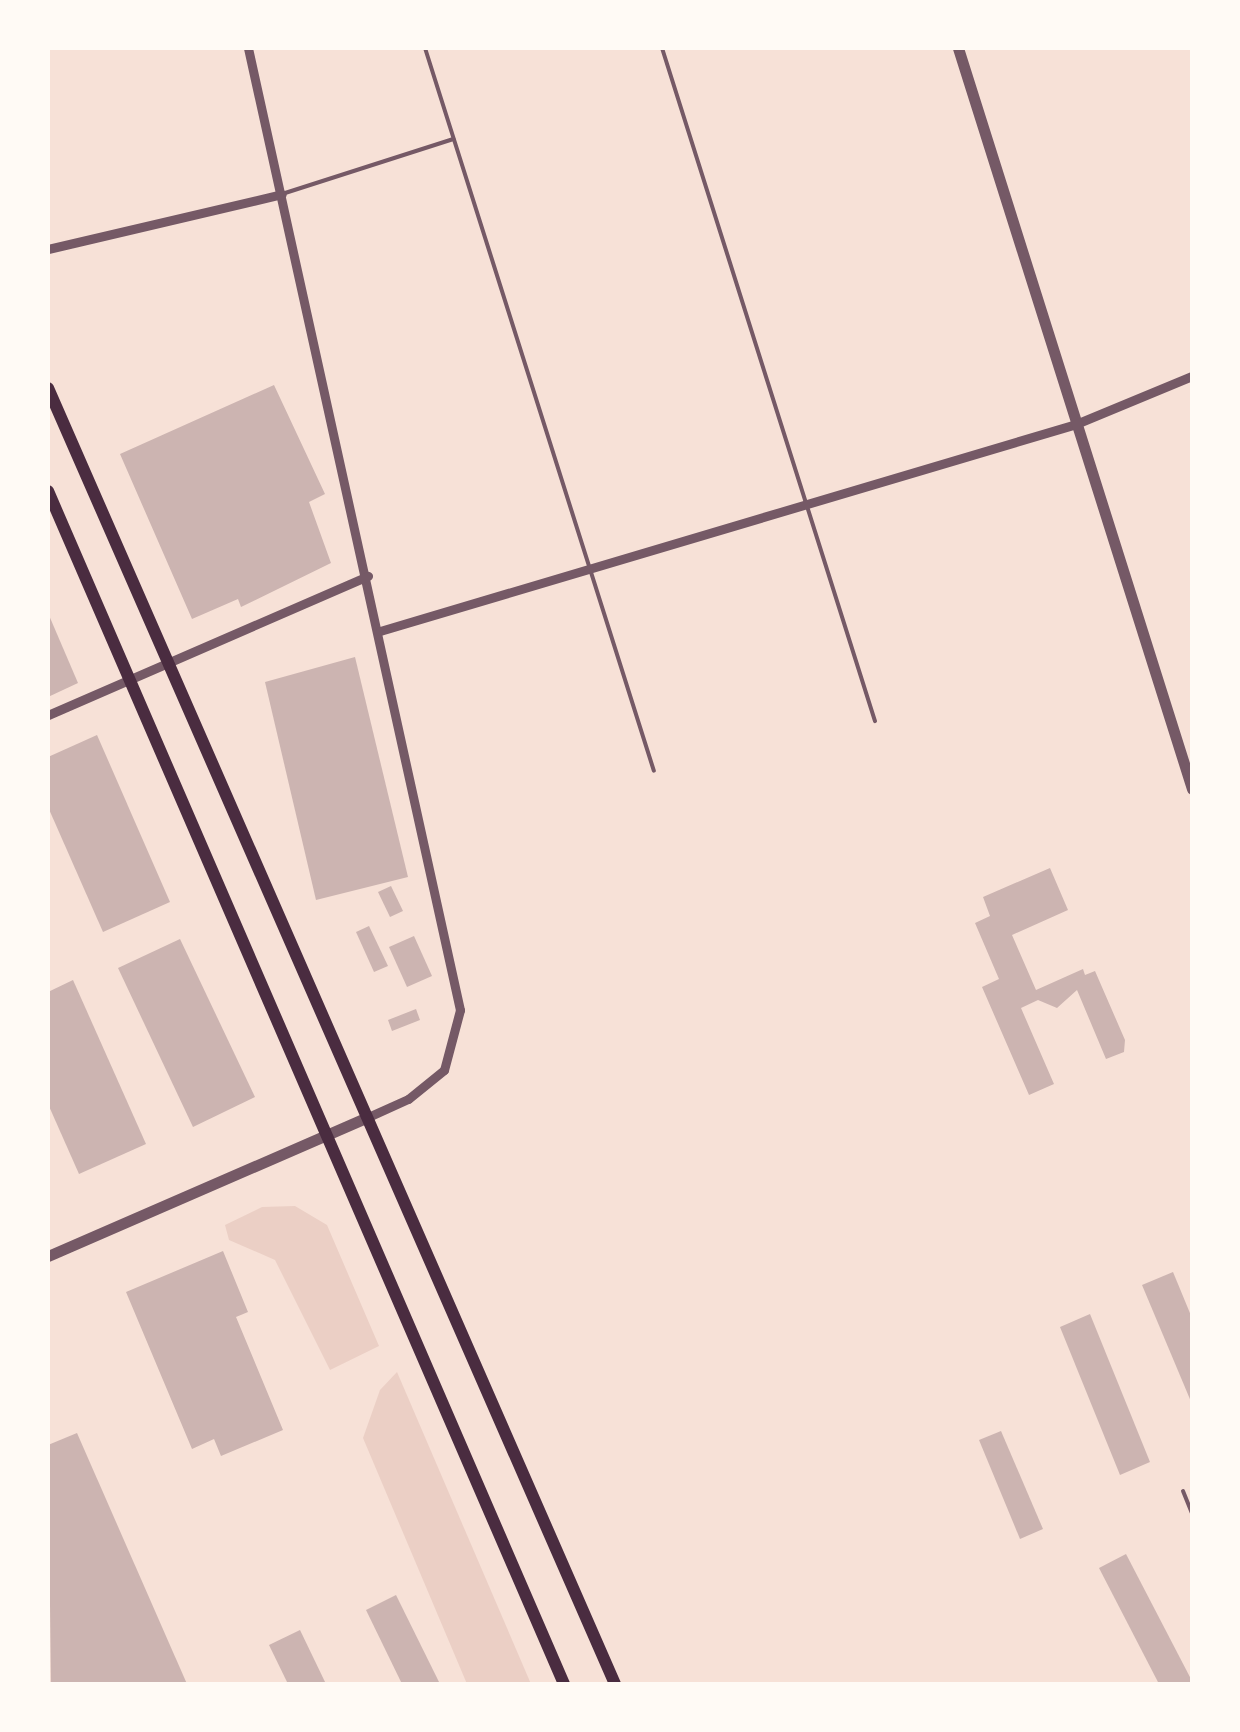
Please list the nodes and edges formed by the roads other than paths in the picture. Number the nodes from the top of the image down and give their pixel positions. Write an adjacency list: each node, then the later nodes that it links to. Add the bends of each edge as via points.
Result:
1 (248, 48): 6 (street)
2 (425, 48): 5 (lane)
3 (662, 48): 12 (lane)
4 (958, 48): 10 (street)
5 (454, 138): 6 (lane); 13 (lane)
6 (282, 194): 7 (street); 14 (street)
7 (48, 249)
8 (1192, 376): 10 (street)
9 (48, 388): 16 (main road)
10 (1076, 424): 12 (street); 20 (street)
11 (48, 491): 17 (main road)
12 (808, 503): 13 (street); 19 (lane)
13 (590, 568): 15 (street); 21 (lane)
14 (368, 576): 15 (street); 16 (street)
15 (380, 630): 23 (street, via 460,1010 444,1070 408,1099)
16 (169, 665): 17 (street); 23 (main road)
17 (130, 680): 18 (street); 24 (main road)
18 (48, 715)
19 (875, 721)
20 (1189, 765): 22 (street)
21 (654, 771)
22 (1192, 790)
23 (368, 1117): 24 (street); 29 (main road)
24 (326, 1135): 25 (street); 28 (main road)
25 (48, 1256)
26 (1183, 1491): 27 (lane)
27 (1192, 1512)
28 (564, 1684)
29 (615, 1684)

